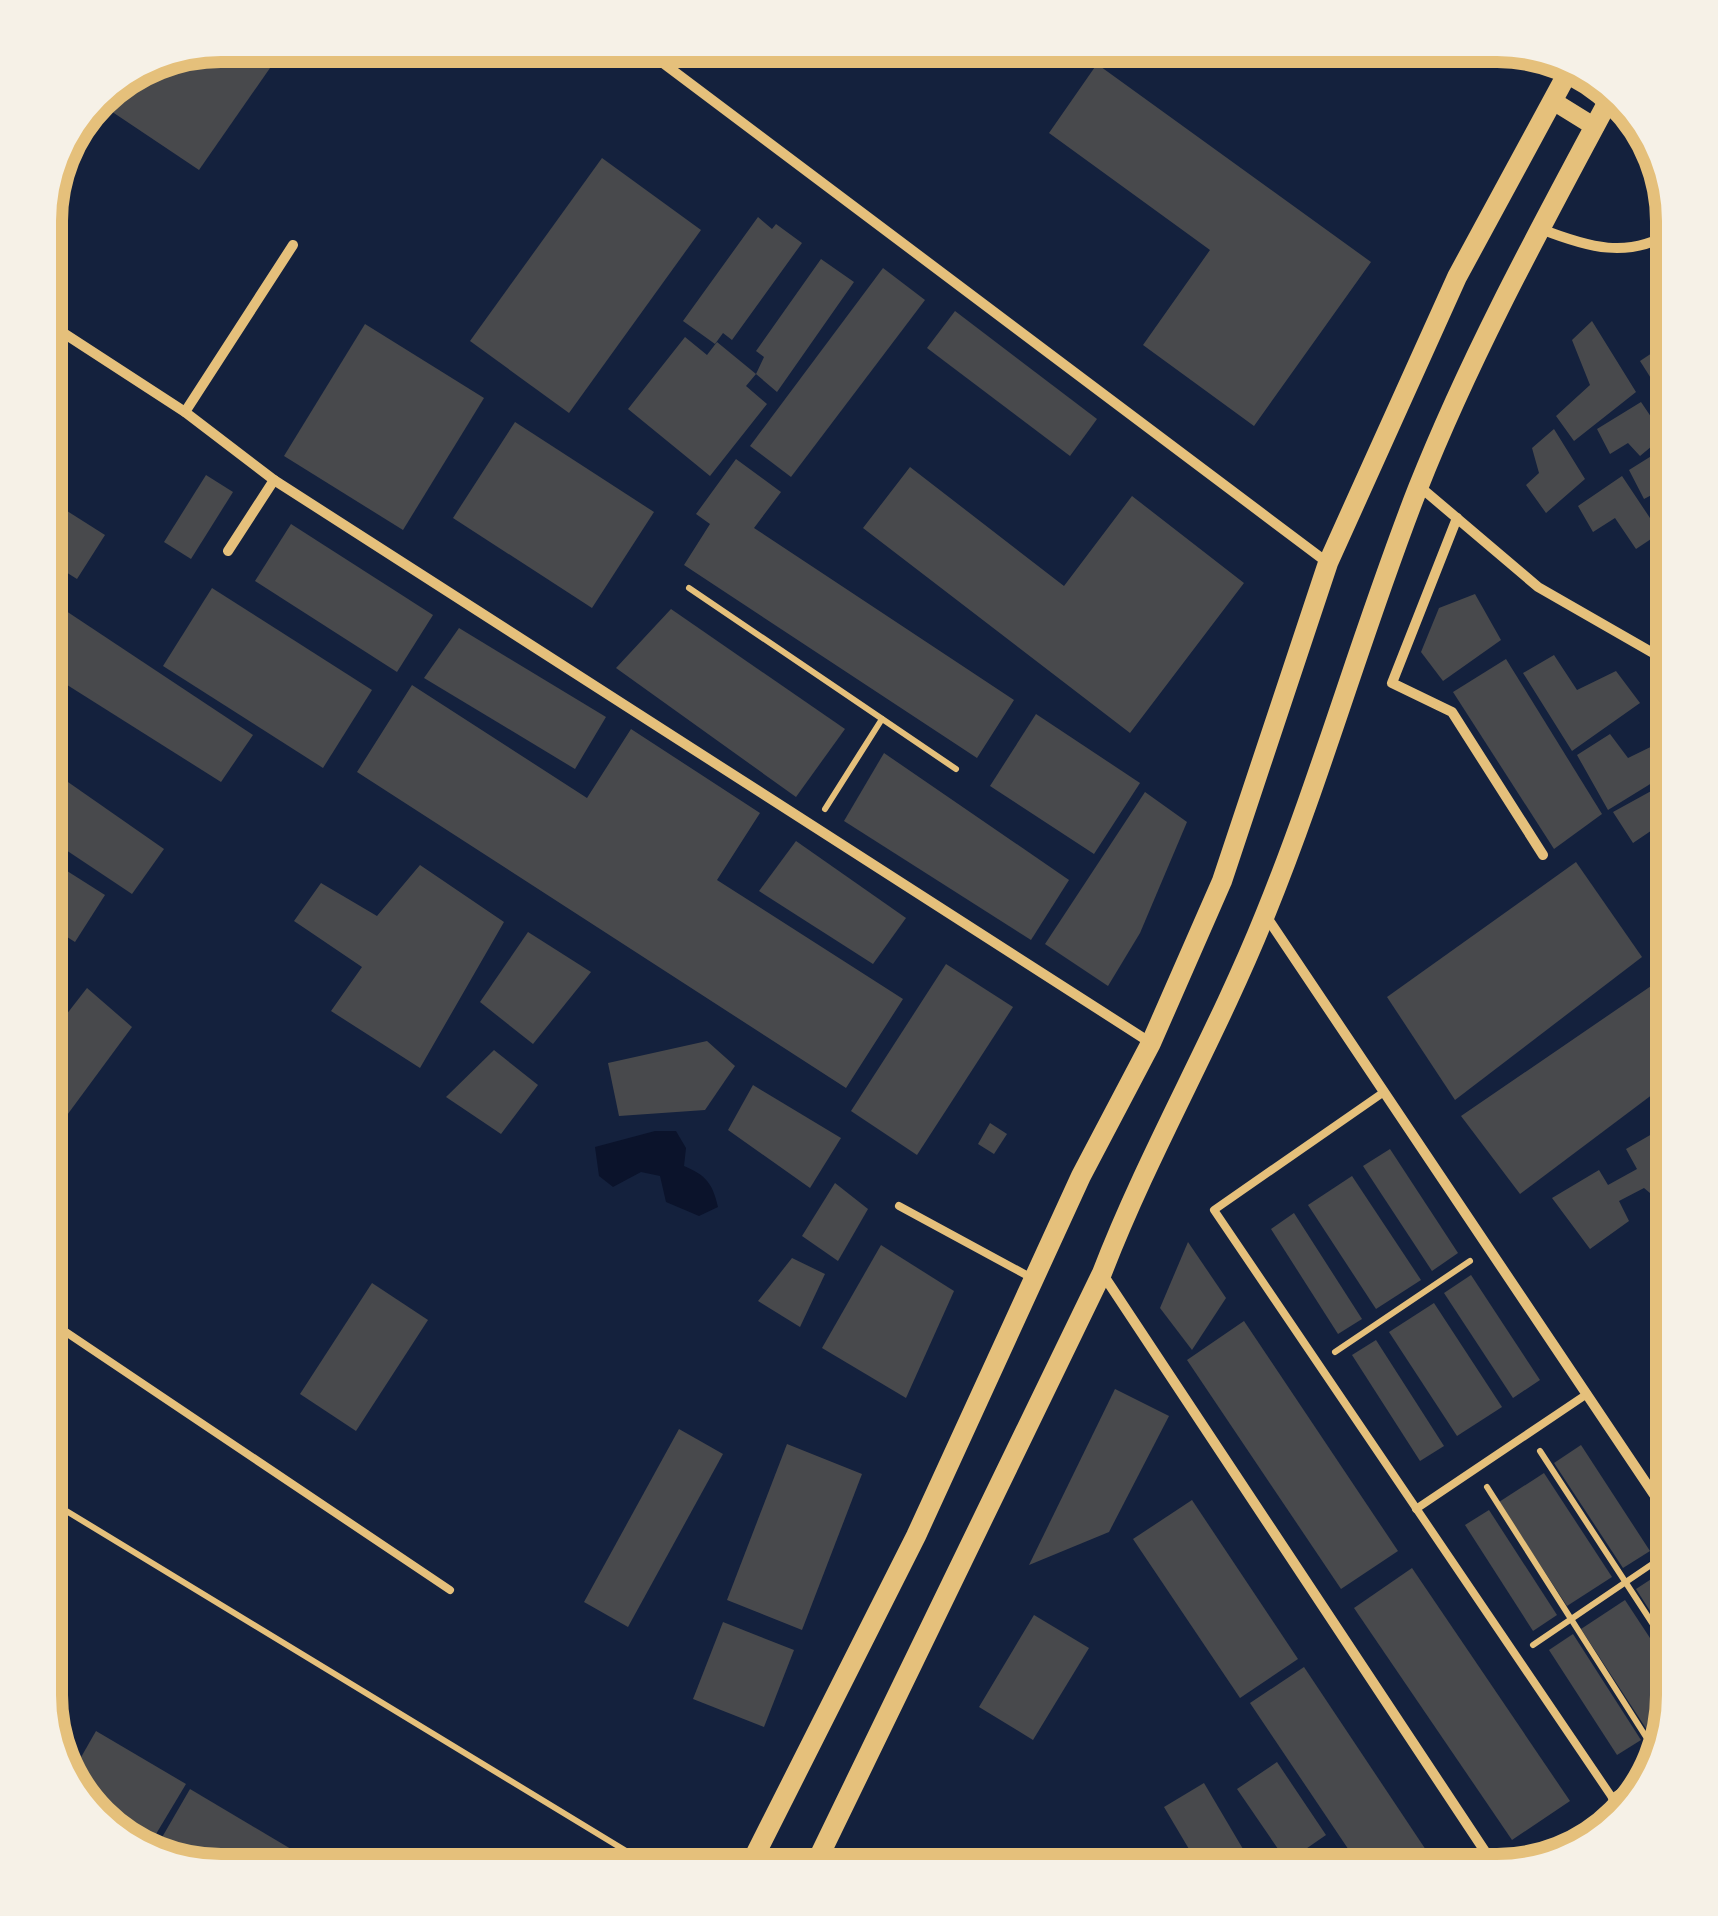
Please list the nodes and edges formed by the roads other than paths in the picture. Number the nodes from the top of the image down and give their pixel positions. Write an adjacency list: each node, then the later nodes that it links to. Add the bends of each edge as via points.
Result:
1 (662, 62): 15 (street)
2 (1565, 78): 3 (main road)
3 (1553, 101): 5 (street); 15 (main road, via 1456,277)
4 (1606, 106): 5 (main road)
5 (1595, 126): 6 (main road)
6 (1541, 228): 7 (street, via 1609,248 1642,248); 12 (main road)
7 (1656, 240)
8 (293, 245): 10 (street)
9 (63, 332): 10 (street)
10 (185, 412): 11 (street)
11 (274, 480): 14 (street); 19 (street)
12 (1419, 486): 13 (street); 18 (main road)
13 (1457, 518): 16 (street, via 1538,587); 17 (street, via 1392,684 1452,712)
14 (228, 551)
15 (1328, 563): 19 (main road, via 1222,881)
16 (1656, 655)
17 (1543, 856)
18 (1266, 915): 20 (street); 22 (main road)
19 (1151, 1043): 23 (main road)
20 (1384, 1092): 25 (street); 27 (lane, via 1214,1210)
21 (899, 1206): 23 (lane)
22 (1102, 1273): 33 (main road); 34 (street)
23 (1034, 1279): 32 (main road, via 916,1536)
24 (62, 1330): 28 (lane)
25 (1586, 1394): 26 (street); 27 (lane)
26 (1656, 1499)
27 (1416, 1509): 30 (lane)
28 (450, 1590)
29 (1622, 1791): 30 (lane)
30 (1612, 1798): 31 (lane)
31 (1614, 1801)
32 (756, 1854)
33 (820, 1854)
34 (1487, 1854)

